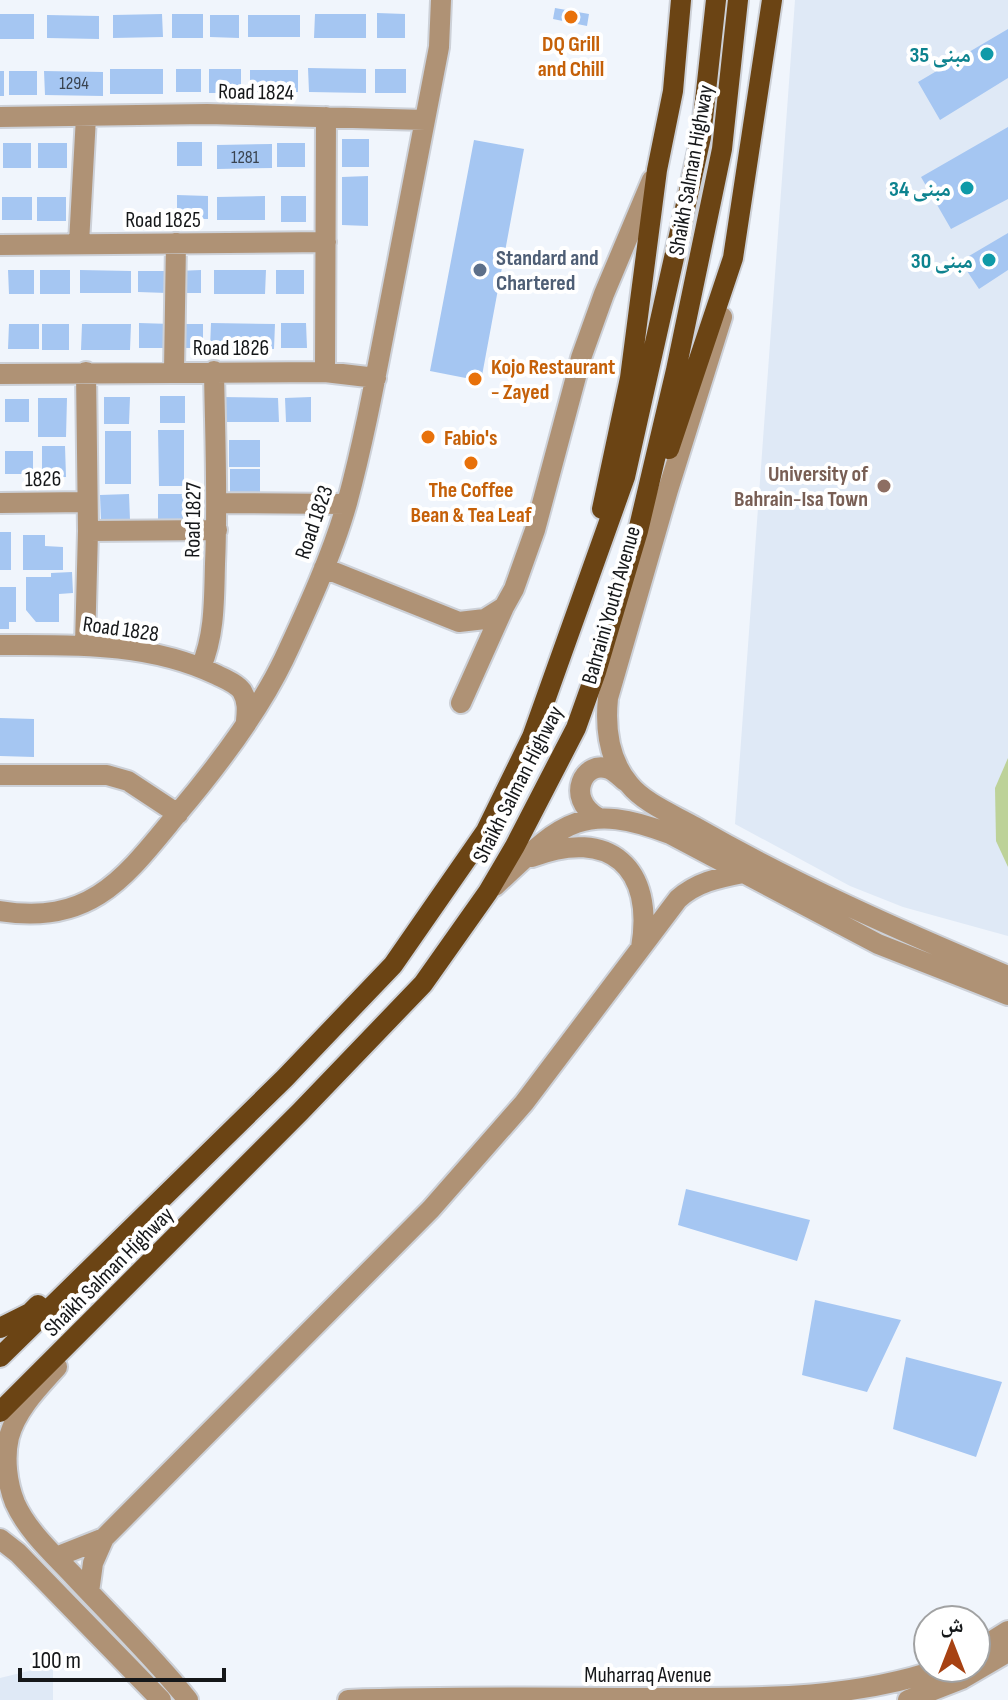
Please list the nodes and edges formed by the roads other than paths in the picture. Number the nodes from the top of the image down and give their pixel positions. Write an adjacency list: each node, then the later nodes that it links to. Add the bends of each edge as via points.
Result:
1 (441, 0): 9 (street, Road 1823, via 439,47)
2 (681, 0): 10 (main road, via 673,91)
3 (716, 0): 30 (main road, Shaikh Salman Highway, via 701,137 625,477)
4 (738, 0): 28 (main road, Shaikh Salman Highway, via 722,149)
5 (772, 0): 15 (main road)
6 (0, 117): 7 (street, Road 1824)
7 (86, 117): 8 (street, Road 1824); 12 (street)
8 (326, 117): 9 (street, Road 1824); 11 (street)
9 (425, 120): 21 (street, Road 1823)
10 (657, 170): 30 (main road, via 630,378); 31 (street, via 581,358 535,530)
11 (326, 242): 13 (street, Road 1825); 19 (street)
12 (79, 243): 13 (street, Road 1825); 14 (street, Road 1825)
13 (176, 243): 16 (street)
14 (0, 245)
15 (733, 258): 28 (main road); 40 (street, Bahraini Youth Avenue, via 721,323 608,698 608,741)
16 (174, 371): 17 (street, Road 1826); 18 (street, Road 1826)
17 (214, 371): 19 (street, Road 1826); 24 (street, Road 1827)
18 (86, 372): 20 (street, Road 1826); 22 (street)
19 (325, 372): 21 (street, Road 1826)
20 (0, 374)
21 (376, 378): 25 (street, Road 1823)
22 (87, 502): 23 (street, 1826); 27 (street)
23 (0, 503)
24 (217, 503): 25 (street); 26 (street, Road 1827)
25 (346, 504): 29 (street, Road 1823)
26 (217, 530): 27 (street); 34 (street, Road 1827, via 212,629)
27 (88, 531): 33 (street)
28 (638, 531): 45 (main road, Shaikh Salman Highway, via 576,728)
29 (324, 568): 31 (street, via 459,622 485,619); 35 (street, Road 1823)
30 (581, 599): 50 (main road, Shaikh Salman Highway, via 532,737 486,831 393,965)
31 (504, 607): 37 (street)
32 (0, 645): 33 (street, Road 1828)
33 (85, 645): 34 (street, Road 1828, via 136,650)
34 (201, 667): 36 (street, Road 1828)
35 (271, 680): 36 (street, Road 1828); 38 (street, Road 1823)
36 (231, 682): 38 (street, via 245,697)
37 (461, 703)
38 (246, 721): 41 (street, Road 1823)
39 (0, 775): 41 (street, via 107,775 128,781)
40 (628, 783): 42 (street, via 600,767 582,780 581,802); 48 (street, Bahraini Youth Avenue, via 685,821 811,890)
41 (178, 814): 46 (street, Road 1823, via 117,883 94,900 69,909)
42 (597, 817): 43 (street, via 562,829); 44 (street, via 643,823)
43 (520, 862): 45 (street); 47 (street, via 565,847 615,857 630,871 645,906)
44 (743, 873): 47 (street, via 689,889); 49 (street, via 878,944)
45 (488, 892): 52 (main road, Shaikh Salman Highway, via 423,984)
46 (1, 912)
47 (640, 952): 55 (street, via 524,1103 431,1209)
48 (1008, 976)
49 (1008, 995)
50 (233, 1129): 51 (main road, via 204,1147 30,1313); 53 (main road, Shaikh Salman Highway)
51 (0, 1328)
52 (75, 1338): 54 (main road, Shaikh Salman Highway); 57 (street, via 66,1357 20,1411 6,1457 15,1504)
53 (0, 1357)
54 (0, 1412)
55 (104, 1538): 57 (street); 58 (street)
56 (0, 1539): 62 (street)
57 (56, 1557): 58 (street)
58 (89, 1592): 61 (street)
59 (1008, 1652): 65 (street, via 962,1679)
60 (912, 1680): 64 (street, Muharraq Avenue, via 867,1692 785,1699)
61 (184, 1695): 63 (street)
62 (156, 1696)
63 (205, 1700)
64 (348, 1700)
65 (908, 1700)

